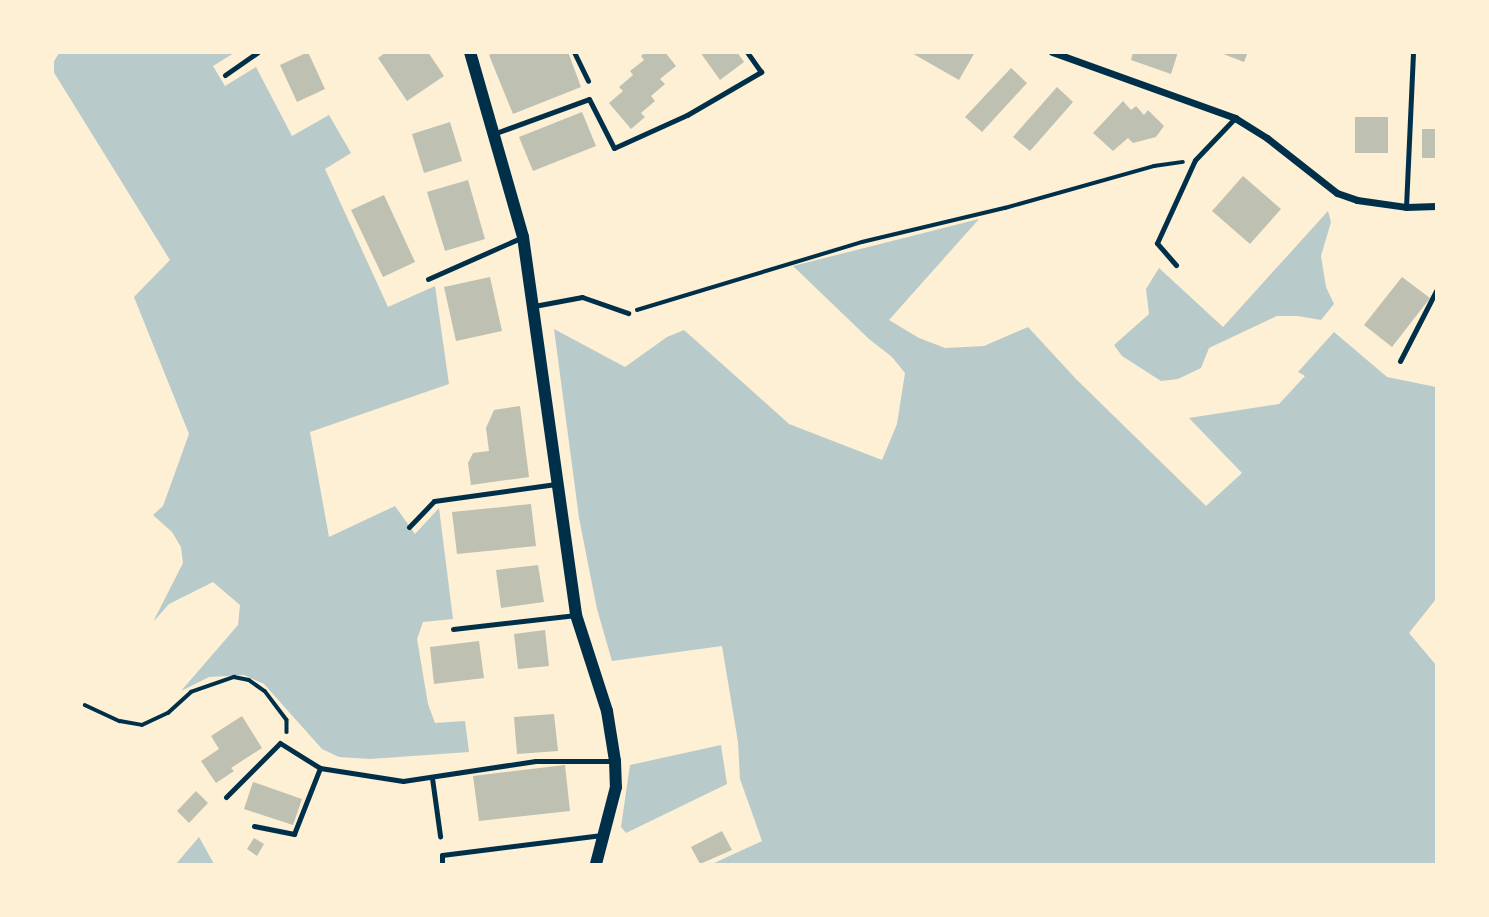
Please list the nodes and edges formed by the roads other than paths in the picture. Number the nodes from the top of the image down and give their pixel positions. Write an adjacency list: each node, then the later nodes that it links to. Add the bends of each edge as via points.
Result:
1 (258, 52): 7 (lane)
2 (470, 52): 10 (street)
3 (574, 52): 8 (lane)
4 (747, 52): 10 (lane, via 761,72 687,115 614,148 589,99)
5 (1052, 52): 9 (street)
6 (1413, 52): 12 (lane)
7 (225, 75)
8 (588, 81)
9 (1235, 118): 12 (street, via 1337,193); 14 (lane, via 1195,160 1157,243)
10 (494, 134): 13 (street)
11 (1437, 206): 12 (street)
12 (1406, 207)
13 (523, 237): 15 (lane); 17 (street)
14 (1176, 264)
15 (428, 279)
16 (1437, 291): 19 (lane)
17 (534, 306): 18 (lane, via 582,298); 20 (street)
18 (628, 313)
19 (1400, 361)
20 (559, 484): 21 (lane, via 434,501); 22 (street)
21 (409, 527)
22 (576, 615): 23 (lane); 24 (street, via 607,711)
23 (453, 629)
24 (615, 761): 26 (lane, via 536,761); 29 (street, via 616,787)
25 (320, 768): 26 (lane, via 402,781); 27 (lane, via 280,743); 28 (lane, via 294,834)
26 (432, 778): 30 (lane)
27 (226, 797)
28 (254, 826)
29 (605, 835): 31 (lane, via 442,855); 32 (street)
30 (440, 836)
31 (442, 864)
32 (596, 864)

